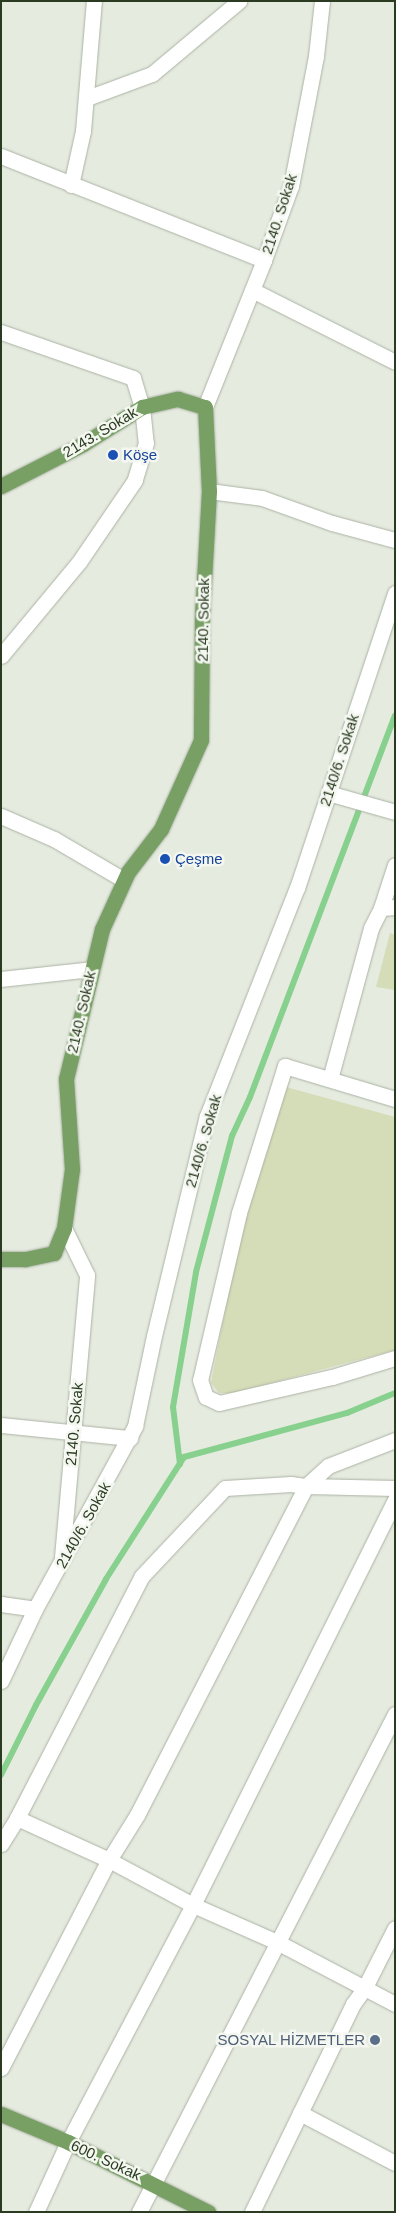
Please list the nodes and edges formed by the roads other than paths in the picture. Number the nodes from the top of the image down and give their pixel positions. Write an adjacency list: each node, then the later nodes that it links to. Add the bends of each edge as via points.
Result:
1 (94, 1): 4 (street)
2 (239, 1): 4 (street, via 152,74)
3 (322, 1): 7 (street, 2140. Sokak, via 316,56 291,186)
4 (86, 98): 6 (street, via 84,130)
5 (1, 156): 6 (street)
6 (71, 185): 7 (street)
7 (264, 260): 8 (street, 2140. Sokak)
8 (252, 290): 10 (street); 12 (street, 2140. Sokak)
9 (1, 332): 11 (street, via 133,378)
10 (395, 362)
11 (142, 407): 12 (main road, 2143. Sokak, via 178,399); 13 (main road, 2143. Sokak, via 83,444); 17 (street, via 146,443 135,480 79,562)
12 (205, 407): 14 (main road, 2140. Sokak)
13 (1, 486)
14 (209, 491): 15 (street, via 262,498 332,523); 22 (main road, 2140. Sokak, via 202,616 201,740 161,828)
15 (395, 540)
16 (395, 593): 18 (street, 2140/6. Sokak)
17 (1, 656)
18 (328, 793): 19 (street); 33 (street, 2140/6. Sokak, via 297,888 207,1116)
19 (390, 810)
20 (1, 816): 22 (street, via 54,839)
21 (395, 865): 23 (street)
22 (124, 880): 24 (main road, 2140. Sokak, via 102,929)
23 (388, 908): 26 (street, via 370,928)
24 (92, 969): 25 (street); 28 (main road, 2140. Sokak, via 66,1079 72,1169)
25 (1, 979)
26 (330, 1079): 27 (street); 30 (street, via 285,1066 239,1213 200,1380 206,1397 220,1403 332,1377)
27 (395, 1099)
28 (64, 1228): 29 (main road, 2140. Sokak, via 54,1253 25,1259); 32 (street, 2140. Sokak, via 87,1275)
29 (1, 1259)
30 (395, 1358)
31 (1, 1425): 32 (street)
32 (74, 1433): 33 (street); 38 (street, 2140. Sokak)
33 (130, 1438): 38 (street, 2140/6. Sokak)
34 (395, 1440): 35 (street, via 328,1466)
35 (306, 1486): 36 (street); 43 (street, via 225,1488 142,1576); 45 (street, via 137,1815)
36 (395, 1488)
37 (395, 1500): 46 (street)
38 (61, 1566): 40 (street, 2140/6. Sokak)
39 (1, 1604): 40 (street)
40 (35, 1609): 41 (street, 2140/6. Sokak)
41 (1, 1681)
42 (395, 1714): 48 (street)
43 (17, 1818): 44 (street); 45 (street)
44 (1, 1844)
45 (109, 1860): 46 (street); 51 (street)
46 (193, 1904): 48 (street); 54 (street)
47 (395, 1928): 49 (street)
48 (277, 1942): 49 (street); 56 (street)
49 (364, 1989): 50 (street); 52 (street, via 353,2004)
50 (395, 2004)
51 (1, 2068)
52 (300, 2113): 55 (street); 60 (street)
53 (1, 2114): 54 (main road, 600. Sokak)
54 (68, 2142): 56 (main road, 600. Sokak); 57 (street)
55 (395, 2163)
56 (154, 2183): 58 (street); 59 (main road, 600. Sokak)
57 (36, 2212)
58 (139, 2212)
59 (208, 2212)
60 (252, 2212)

